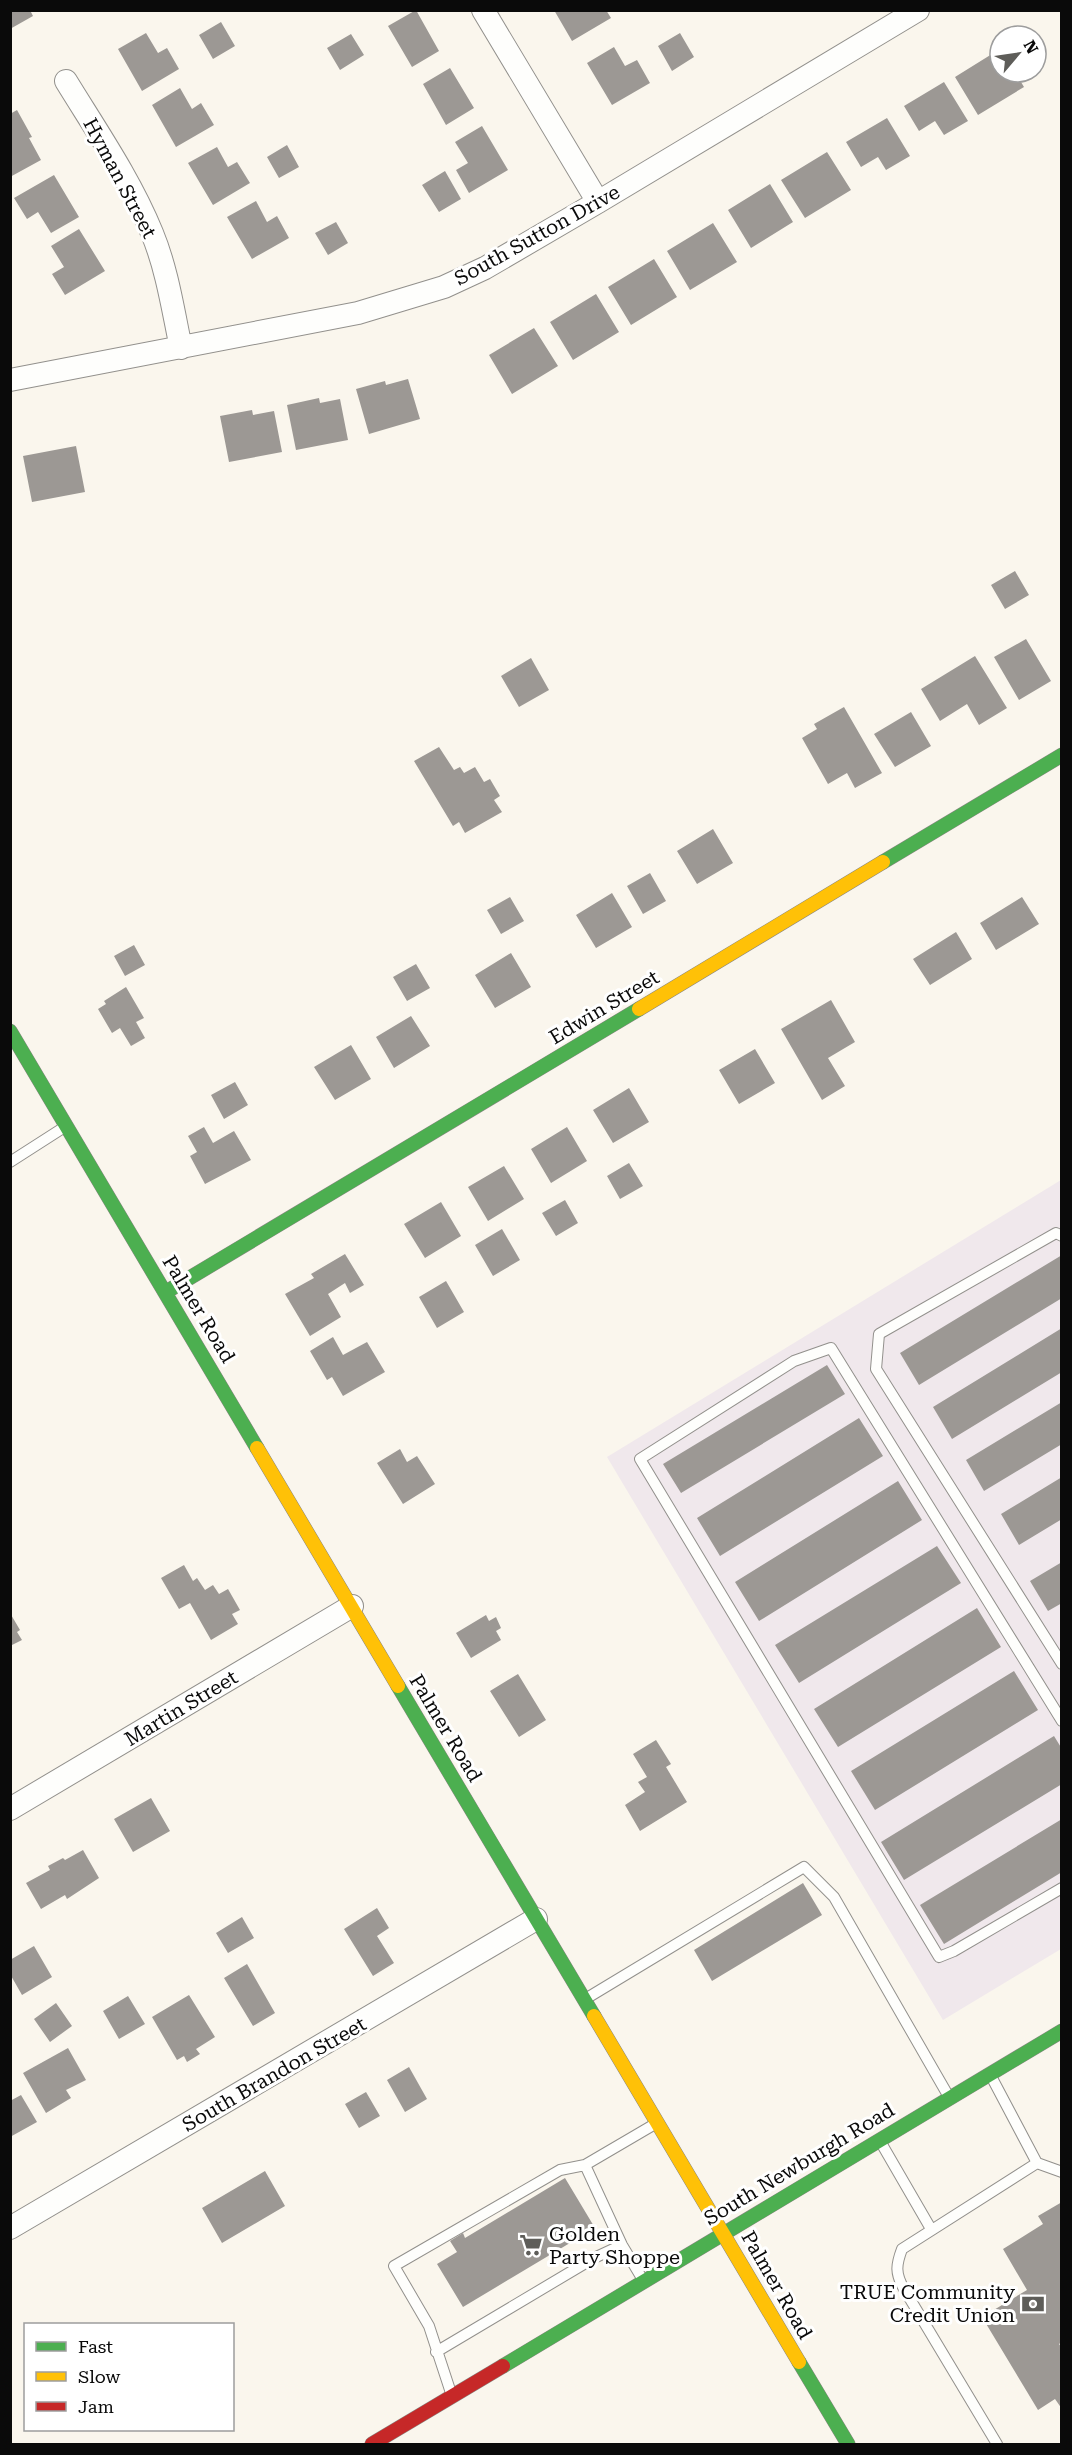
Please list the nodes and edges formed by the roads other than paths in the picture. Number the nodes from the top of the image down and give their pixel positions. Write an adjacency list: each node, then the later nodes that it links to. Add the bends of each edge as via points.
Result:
1 (483, 10): 4 (street)
2 (917, 11): 4 (street, South Sutton Drive)
3 (66, 81): 5 (street, Hyman Street, via 135,195 152,233)
4 (598, 202): 5 (street, South Sutton Drive, via 485,268 444,287 358,313)
5 (181, 348): 6 (street, South Sutton Drive)
6 (10, 380)
7 (1062, 755): 12 (street, Edwin Street)
8 (10, 1031): 9 (street, Palmer Road)
9 (67, 1125): 10 (lane); 12 (street, Palmer Road)
10 (10, 1162)
11 (1062, 1236): 14 (lane, via 1056,1233 879,1334 876,1369)
12 (166, 1292): 13 (street, Palmer Road)
13 (352, 1606): 16 (street, Martin Street); 18 (street, Palmer Road)
14 (1062, 1664)
15 (1062, 1721): 17 (lane, via 831,1348 794,1361 640,1459 939,1957)
16 (10, 1809)
17 (1062, 1888)
18 (536, 1919): 19 (street, Palmer Road); 28 (street, South Brandon Street)
19 (584, 2000): 22 (lane, via 804,1867 834,1897); 23 (street, Palmer Road)
20 (1062, 2031): 21 (street, South Newburgh Road)
21 (989, 2073): 22 (street, South Newburgh Road); 25 (lane)
22 (950, 2097): 24 (street, South Newburgh Road)
23 (657, 2122): 26 (lane); 30 (street, Palmer Road)
24 (879, 2139): 29 (lane); 30 (street, South Newburgh Road)
25 (1037, 2163): 27 (lane); 29 (lane)
26 (585, 2165): 31 (lane); 33 (lane, via 560,2170 394,2266 429,2326)
27 (1062, 2172)
28 (10, 2228)
29 (931, 2229): 37 (lane, via 902,2249 896,2264 897,2276)
30 (723, 2232): 32 (street, South Newburgh Road); 36 (street, Palmer Road)
31 (622, 2245): 32 (lane); 33 (lane)
32 (644, 2282): 34 (street, South Newburgh Road)
33 (436, 2352): 34 (lane)
34 (452, 2396): 35 (street, South Newburgh Road)
35 (372, 2445)
36 (848, 2445)
37 (997, 2445)

